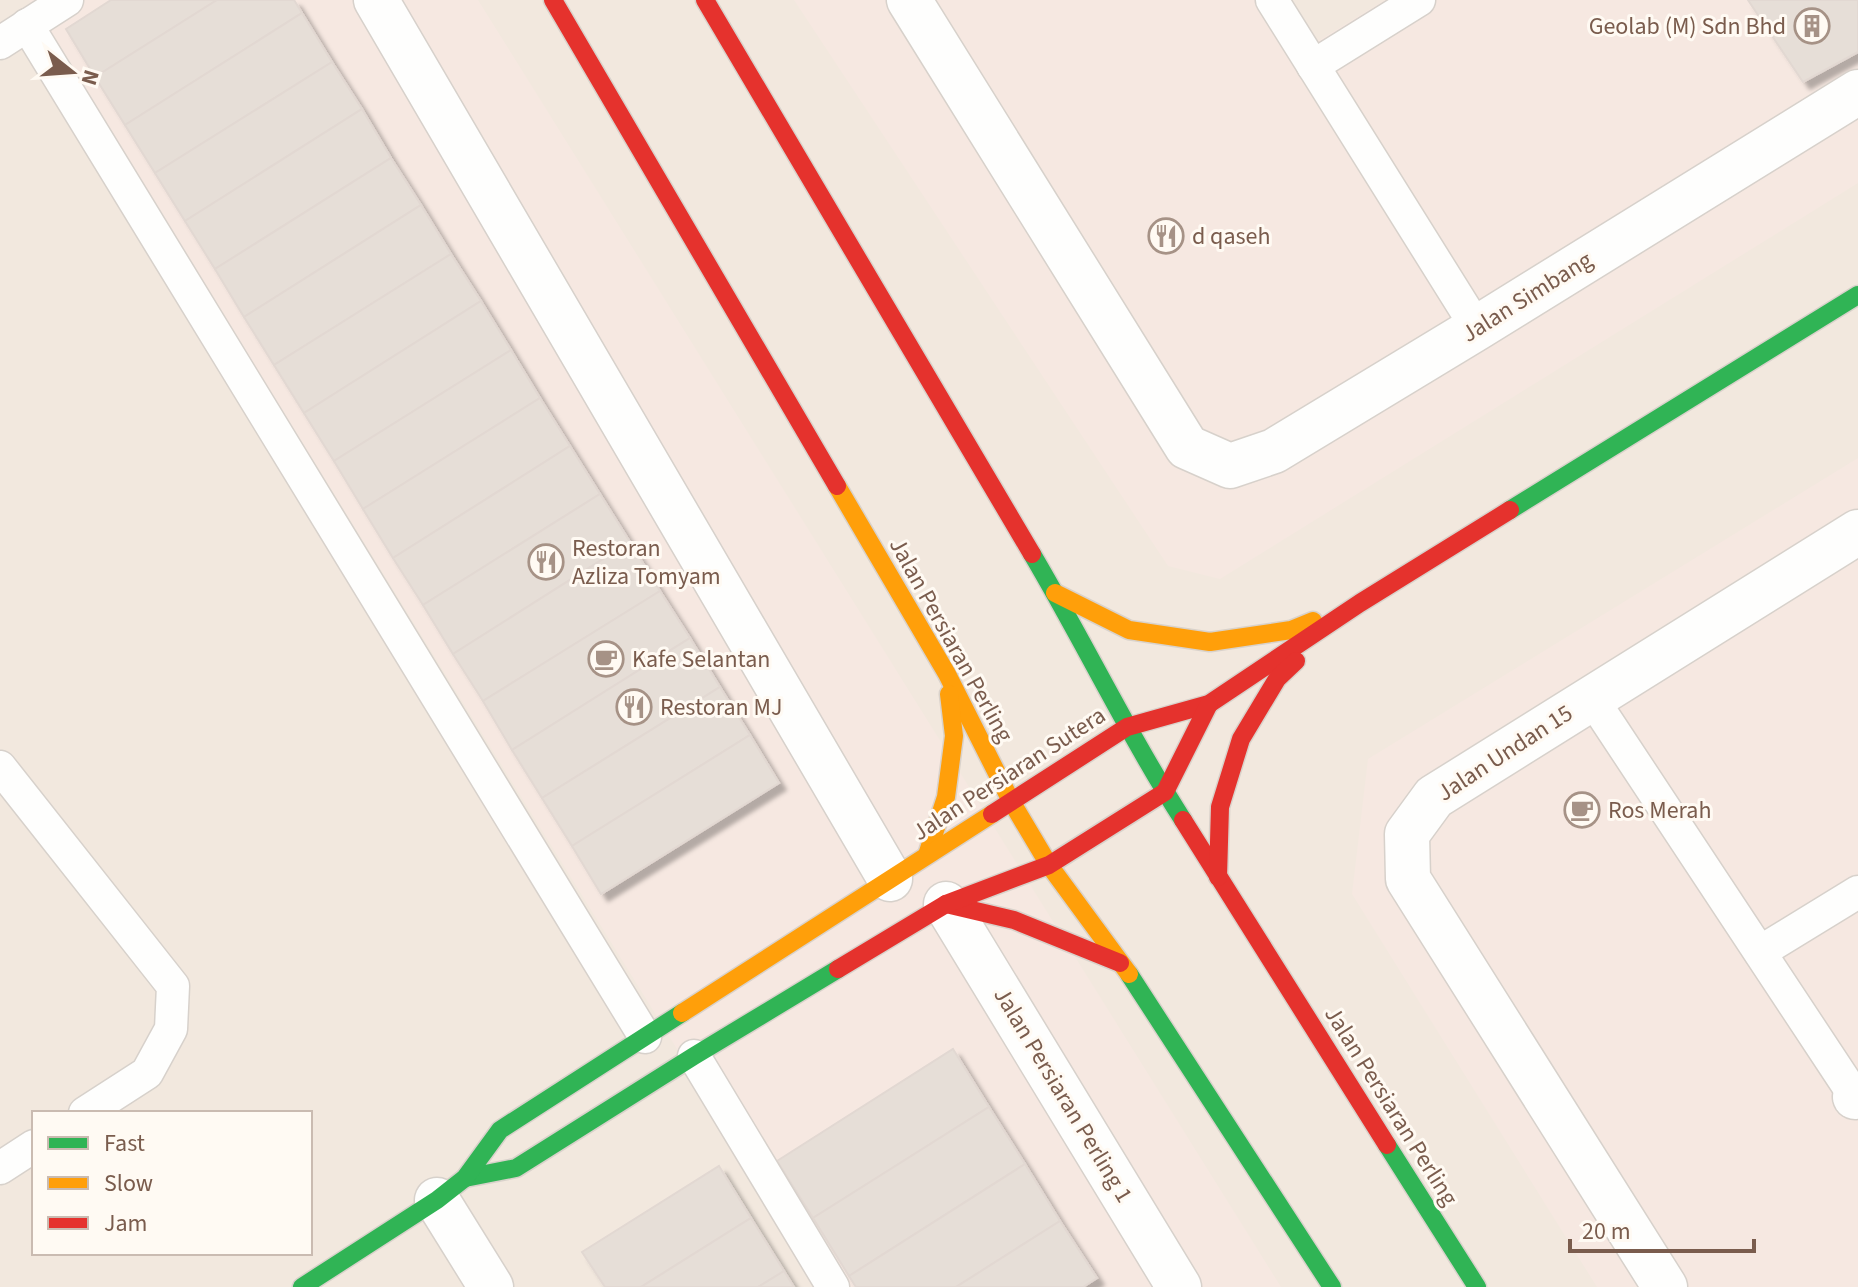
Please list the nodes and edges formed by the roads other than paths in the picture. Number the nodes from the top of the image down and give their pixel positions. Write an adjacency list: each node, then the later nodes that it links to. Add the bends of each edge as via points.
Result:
1 (67, 0): 8 (lane)
2 (376, 0): 27 (street)
3 (553, 0): 17 (main road, Jalan Persiaran Perling)
4 (705, 0): 15 (main road, Jalan Persiaran Perling)
5 (909, 0): 13 (street, Jalan Simbang, via 1187,447 1230,466 1274,451)
6 (1272, 0): 10 (lane)
7 (1419, 0): 10 (lane)
8 (27, 25): 9 (lane); 32 (lane)
9 (0, 43)
10 (1313, 66): 13 (lane)
11 (1858, 92): 13 (street, Jalan Simbang)
12 (1858, 295): 16 (main road)
13 (1477, 328)
14 (1858, 532): 18 (street, Jalan Undan 15)
15 (1055, 593): 16 (main road, via 1129,630 1210,642 1291,630); 20 (main road, Jalan Persiaran Perling)
16 (1360, 603): 19 (main road); 26 (main road, via 1277,679 1241,739 1220,807)
17 (947, 674): 23 (main road, Jalan Persiaran Perling); 24 (main road, via 954,736 946,797)
18 (1591, 697): 30 (lane); 45 (street, Jalan Undan 15, via 1434,797 1407,834 1408,879)
19 (1209, 704): 20 (main road, Jalan Persiaran Sutera); 22 (main road)
20 (1127, 727): 22 (main road, Jalan Persiaran Perling); 23 (main road, Jalan Persiaran Sutera)
21 (0, 767): 35 (lane, via 173,986 171,1029 147,1073)
22 (1165, 792): 25 (main road, Jalan Persiaran Sutera); 26 (main road, Jalan Persiaran Perling)
23 (1011, 801): 24 (main road, Jalan Persiaran Sutera); 25 (main road, Jalan Persiaran Perling)
24 (927, 855): 27 (main road, Jalan Persiaran Sutera)
25 (1049, 865): 29 (main road, Jalan Persiaran Sutera); 31 (main road, Jalan Persiaran Perling)
26 (1218, 877): 44 (main road, Jalan Persiaran Perling)
27 (890, 879): 32 (main road, Jalan Persiaran Sutera)
28 (1858, 892): 30 (lane)
29 (946, 904): 31 (main road, via 1014,920); 33 (main road, Jalan Persiaran Sutera); 42 (street, Jalan Persiaran Perling 1)
30 (1760, 952): 34 (lane)
31 (1122, 964): 43 (main road, Jalan Persiaran Perling)
32 (645, 1037): 38 (main road, Jalan Persiaran Sutera, via 500,1130)
33 (694, 1056): 38 (main road, Jalan Persiaran Sutera, via 516,1168); 41 (lane)
34 (1857, 1098)
35 (88, 1111)
36 (32, 1147): 37 (lane)
37 (0, 1168)
38 (451, 1189): 39 (main road, Jalan Persiaran Sutera); 40 (street)
39 (302, 1287)
40 (491, 1287)
41 (833, 1287)
42 (1179, 1287)
43 (1332, 1287)
44 (1477, 1287)
45 (1665, 1287)

